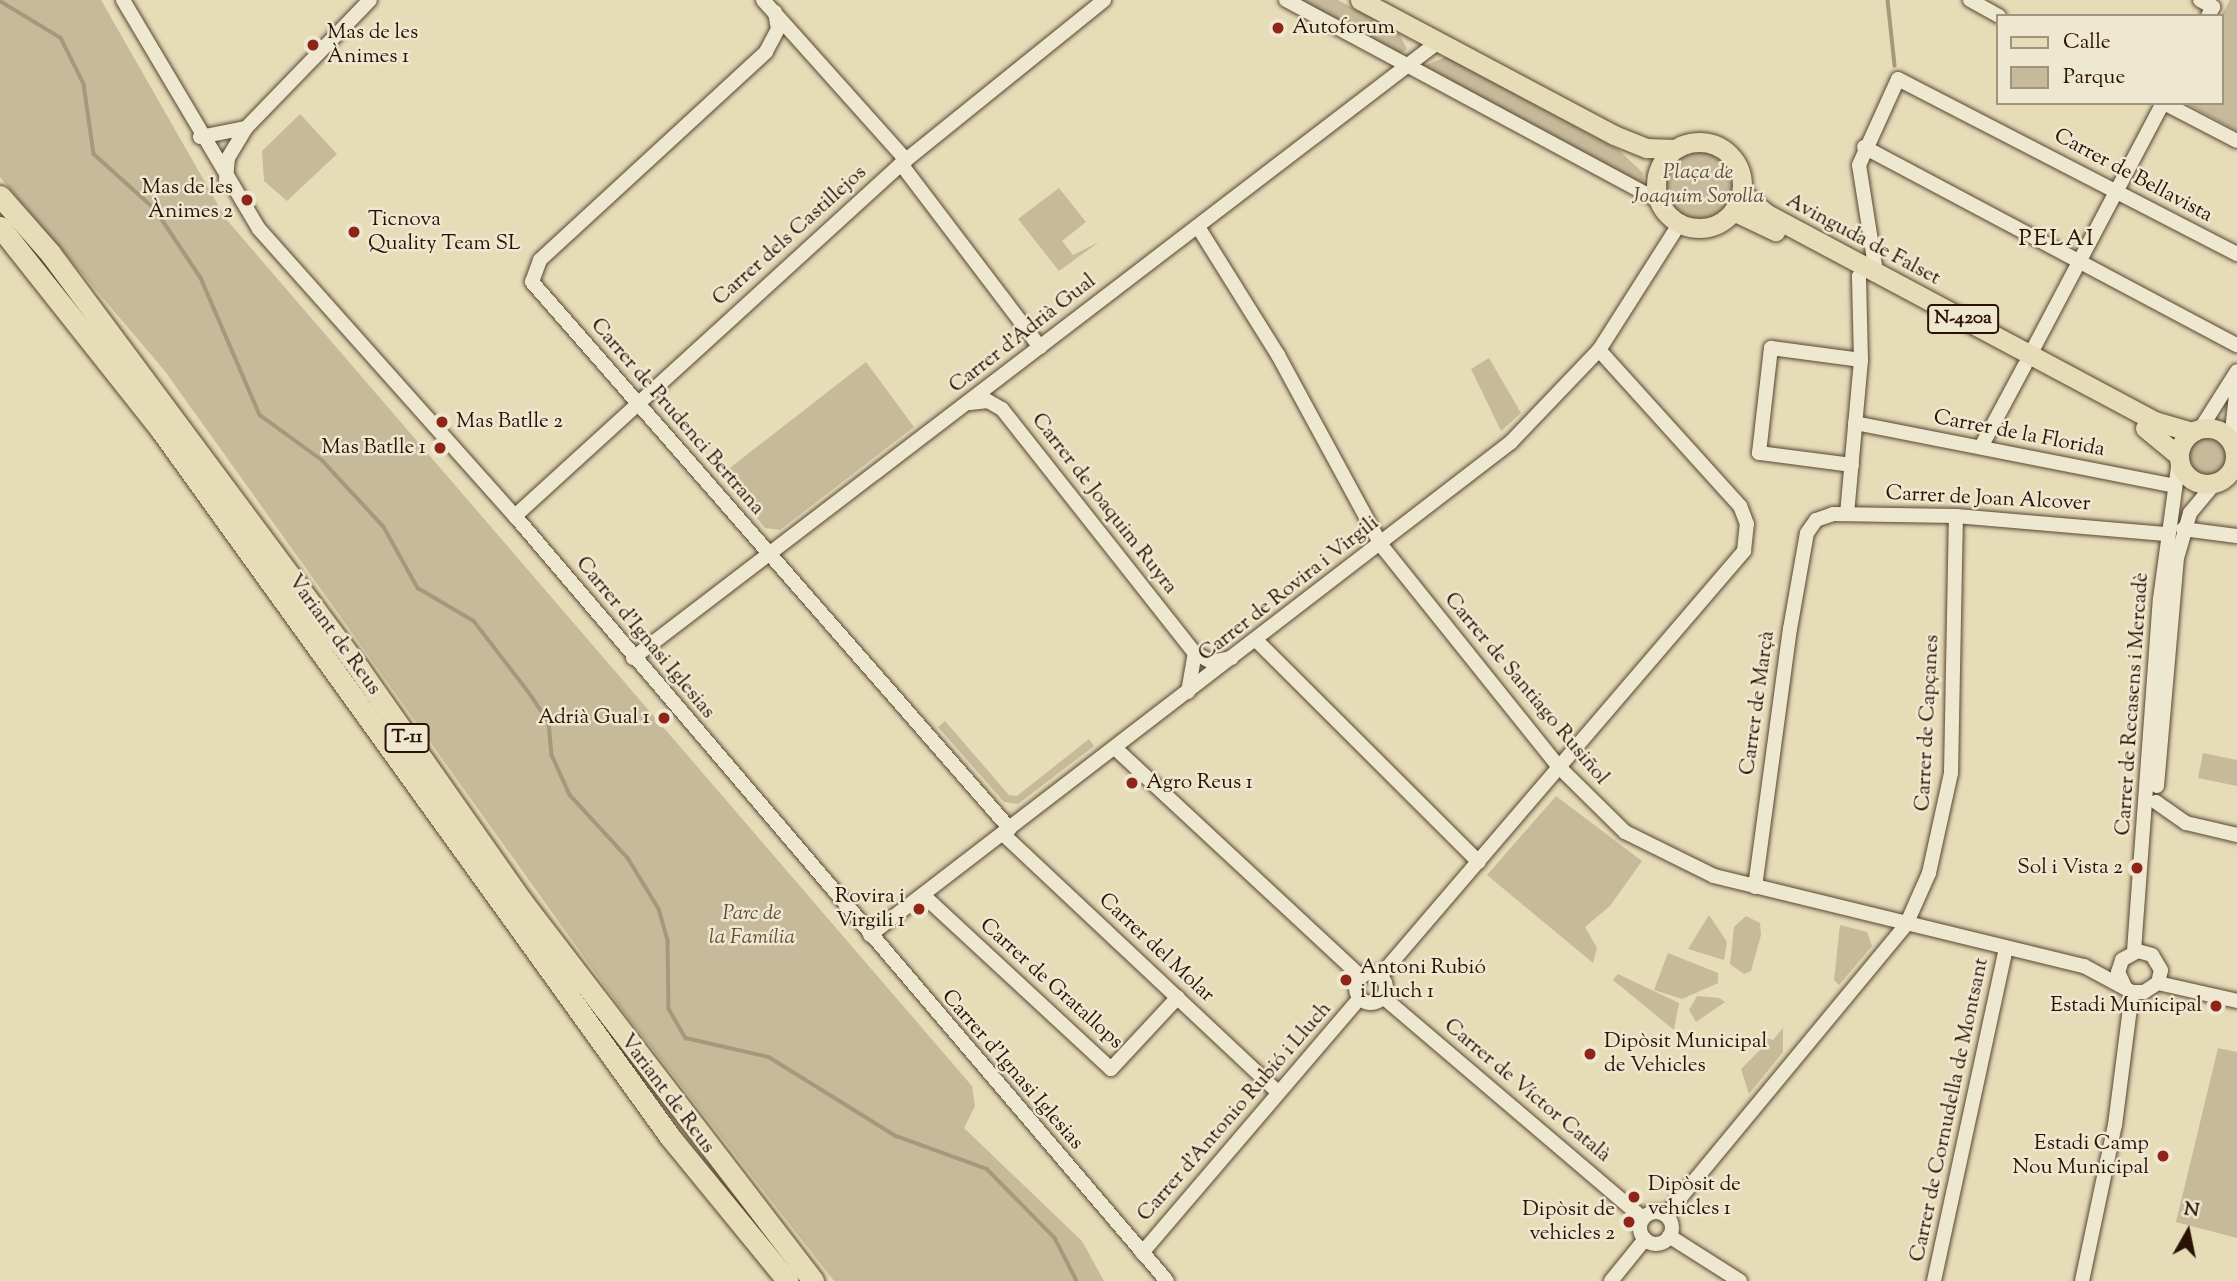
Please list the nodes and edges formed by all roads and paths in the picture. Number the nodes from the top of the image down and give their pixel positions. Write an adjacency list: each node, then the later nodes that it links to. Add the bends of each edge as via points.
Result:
1 (123, 0): 18 (street, Carrer d'Ignasi Iglesias)
2 (370, 0): 16 (street)
3 (763, 0): 8 (street)
4 (1104, 0): 22 (street, Carrer dels Castillejos)
5 (1286, 0): 13 (street)
6 (1970, 0): 9 (street)
7 (1370, 3): 10 (main road)
8 (775, 12): 11 (street); 12 (street, Carrer de Prudenci Bertrana, via 778,29)
9 (1996, 14)
10 (1438, 42): 13 (street, Carrer d'Adrià Gual); 17 (main road)
11 (808, 50): 12 (street, via 787,43); 22 (street)
12 (766, 52): 43 (street, Carrer de Prudenci Bertrana, via 532,271 535,289)
13 (1407, 65): 27 (street); 31 (street, Carrer d'Adrià Gual)
14 (2163, 105): 25 (street)
15 (2168, 105): 19 (street)
16 (246, 128): 18 (street); 23 (street, via 228,158)
17 (1614, 135): 21 (main road, via 1647,148); 24 (main road)
18 (200, 137): 23 (street, Carrer d'Ignasi Iglesias)
19 (2237, 141)
20 (1864, 147): 25 (street, Carrer de Bellavista, via 1898,79); 33 (street); 34 (street, via 1859,181)
21 (1675, 149): 24 (main road); 28 (main road, via 1701,142 1729,154)
22 (903, 162): 36 (street); 43 (street, Carrer dels Castillejos)
23 (226, 181): 55 (street, Carrer d'Ignasi Iglesias, via 259,229)
24 (1656, 181): 27 (main road)
25 (2119, 192): 32 (street, Carrer de Bellavista); 33 (street)
26 (0, 196): 97 (highway, Variant de Reus / T-11, via 50,253 360,670 521,900)
27 (1659, 201): 29 (main road)
28 (1737, 202): 29 (main road, via 1705,228); 34 (main road, Avinguda de Falset / N-420a)
29 (1679, 223): 37 (street, Carrer de Rovira i Virgili)
30 (0, 227): 96 (highway, Variant de Reus / T-11, via 159,426 670,1137)
31 (1198, 227): 36 (street, Carrer d'Adrià Gual); 61 (street, Carrer de Santiago Rusiñol, via 1297,388)
32 (2237, 254)
33 (2079, 262): 35 (street); 39 (street)
34 (1867, 274): 38 (street); 39 (main road, Avinguda de Falset / N-420a)
35 (2237, 345)
36 (1040, 347): 41 (street, Carrer d'Adrià Gual)
37 (1599, 350): 61 (street, Carrer de Rovira i Virgili, via 1511,442); 69 (street, via 1732,495 1746,517 1747,542 1735,566)
38 (1861, 360): 46 (street); 51 (street, via 1771,348 1759,453)
39 (2027, 360): 47 (main road, Avinguda de Falset / N-420a, via 2162,425); 49 (street); 50 (main road, Avinguda de Falset / N-420a, via 2162,438)
40 (2237, 372): 47 (street)
41 (1002, 377): 44 (street, Carrer d'Adrià Gual); 45 (street)
42 (2237, 386): 48 (street)
43 (639, 402): 55 (street, Carrer dels Castillejos); 62 (street, Carrer de Prudenci Bertrana)
44 (969, 403): 45 (street, Carrer de Joaquim Ruyra, via 988,401); 62 (street, Carrer d'Adrià Gual)
45 (1002, 409): 64 (street, Carrer de Joaquim Ruyra)
46 (1855, 423): 49 (street, Carrer de la Florida); 51 (street)
47 (2196, 430): 48 (main road, N-420a, via 2217,429); 50 (main road)
48 (2231, 440): 52 (main road)
49 (1981, 447): 53 (street, Carrer de la Florida)
50 (2179, 458): 52 (main road, N-420a, via 2196,482); 53 (street, Carrer de Recasens i Mercadè)
51 (1852, 465): 54 (street)
52 (2231, 472): 58 (street, Carrer de Recasens i Mercadè, via 2198,497)
53 (2175, 486): 59 (street, Carrer de Recasens i Mercadè)
54 (1847, 513): 56 (street, Carrer de Joan Alcover); 57 (street, Carrer de Joan Alcover, via 1822,516)
55 (515, 516): 66 (street, Carrer d'Ignasi Iglesias)
56 (1956, 516): 59 (street, Carrer de Joan Alcover); 76 (street, Carrer de Capçanes, via 1947,810)
57 (1810, 527): 74 (street, Carrer de Marçà)
58 (2183, 529): 60 (street); 70 (street, Carrer de Recasens i Mercadè)
59 (2168, 534): 79 (street, Carrer de Recasens i Mercadè)
60 (2237, 536)
61 (1381, 545): 63 (street, Carrer de Rovira i Virgili); 69 (street, Carrer de Santiago Rusiñol)
62 (768, 554): 66 (street, Carrer d'Adrià Gual); 71 (street, Carrer de Prudenci Bertrana)
63 (1257, 641): 65 (street, Carrer de Rovira i Virgili); 73 (street)
64 (1195, 653): 65 (street, via 1211,662); 67 (street)
65 (1238, 655): 67 (street, Carrer de Rovira i Virgili)
66 (633, 658): 77 (street, Carrer d'Ignasi Iglesias)
67 (1187, 694): 68 (street, Carrer de Rovira i Virgili)
68 (1116, 749): 71 (street, Carrer de Rovira i Virgili); 83 (street)
69 (1559, 767): 73 (street); 74 (street, Carrer de Santiago Rusiñol, via 1625,832 1674,861)
70 (2156, 802): 72 (street, via 2186,823); 79 (street, Carrer de Recasens i Mercadè)
71 (1007, 832): 75 (street, Carrer de Rovira i Virgili); 87 (street, Carrer del Molar)
72 (2237, 835)
73 (1479, 862): 82 (street)
74 (1755, 887): 76 (street, Carrer de Santiago Rusiñol)
75 (923, 895): 77 (street, Carrer de Rovira i Virgili); 87 (street, Carrer de Gratallops, via 1111,1069)
76 (1906, 925): 78 (street, Carrer de Santiago Rusiñol); 91 (street, Carrer de Capçanes)
77 (870, 935): 95 (street, Carrer d'Ignasi Iglesias)
78 (2006, 948): 81 (street, Carrer de Santiago Rusiñol); 101 (street, Carrer de Cornudella de Montsant)
79 (2140, 952): 80 (street); 84 (street, via 2159,963)
80 (2120, 965): 81 (street, Carrer de Santiago Rusiñol); 85 (street)
81 (2084, 966): 85 (street, Carrer de Santiago Rusiñol)
82 (1380, 976): 83 (street); 86 (street)
83 (1361, 977): 88 (street)
84 (2158, 983): 85 (street); 89 (street)
85 (2134, 990): 102 (street, via 2115,1125); 103 (street)
86 (1383, 997): 88 (street, via 1370,1003); 92 (street, Carrer de Víctor Català)
87 (1178, 998): 90 (street, Carrer del Molar)
88 (1360, 998): 90 (street, Carrer d'Antonio Rubió i Lluch)
89 (2237, 1001)
90 (1279, 1093): 95 (street, Carrer d'Antonio Rubió i Lluch)
91 (1666, 1215): 92 (street); 93 (street)
92 (1643, 1218): 94 (street)
93 (1669, 1236): 94 (street, via 1658,1243); 100 (street)
94 (1646, 1239): 99 (street)
95 (1142, 1253): 98 (street, Carrer d'Ignasi Iglesias)
96 (788, 1281)
97 (813, 1281)
98 (1167, 1281)
99 (1611, 1281)
100 (1740, 1281)
101 (1934, 1281)
102 (2082, 1281)
103 (2091, 1281)

